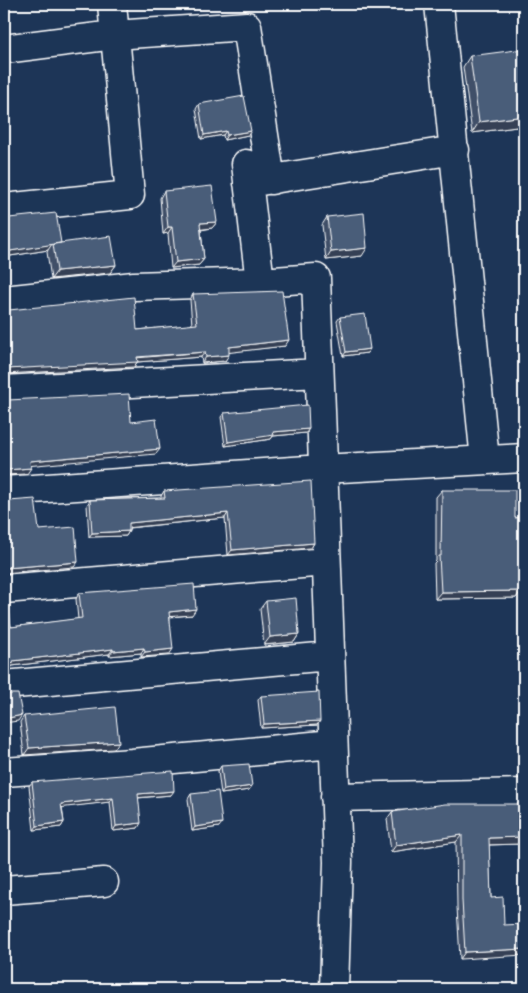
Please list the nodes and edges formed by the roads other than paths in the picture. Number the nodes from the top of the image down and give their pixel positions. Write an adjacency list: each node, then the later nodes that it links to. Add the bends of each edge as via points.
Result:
1 (112, 4): 3 (street)
2 (439, 4): 5 (street)
3 (114, 35): 4 (street); 6 (street, via 247,26); 7 (street, via 130,195)
4 (4, 49)
5 (455, 150): 6 (street); 13 (street)
6 (255, 176): 8 (street)
7 (4, 208)
8 (260, 282): 9 (street, via 134,286); 10 (street, via 316,278)
9 (4, 300)
10 (319, 373): 11 (street); 14 (street)
11 (4, 390)
12 (524, 458): 13 (street)
13 (485, 460): 14 (street)
14 (322, 468): 15 (street); 16 (street)
15 (4, 491)
16 (326, 562): 17 (street); 18 (street)
17 (4, 589)
18 (330, 656): 19 (street); 20 (street)
19 (4, 684)
20 (334, 744): 21 (street, via 132,764); 23 (street)
21 (4, 772)
22 (524, 794): 23 (street)
23 (335, 797): 26 (street, via 338,862)
24 (104, 882): 25 (street)
25 (4, 890)
26 (334, 989)

